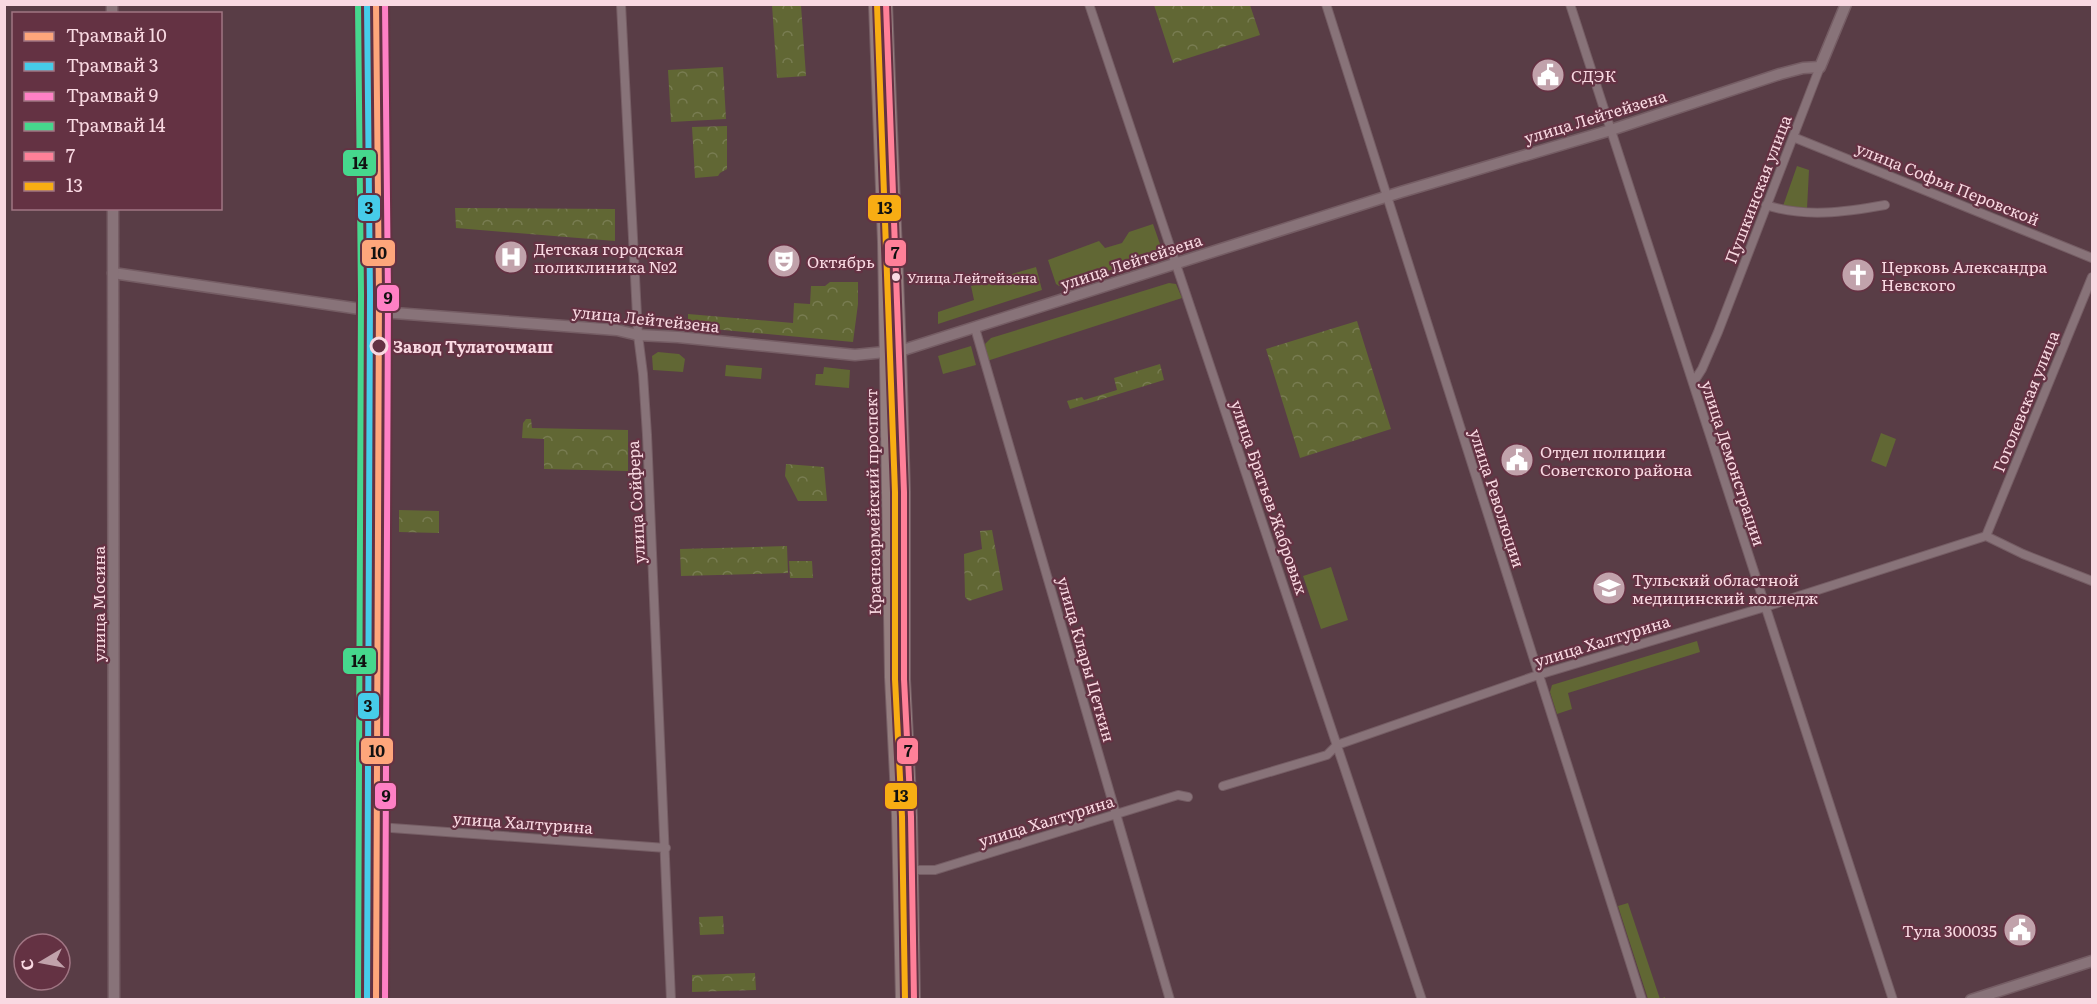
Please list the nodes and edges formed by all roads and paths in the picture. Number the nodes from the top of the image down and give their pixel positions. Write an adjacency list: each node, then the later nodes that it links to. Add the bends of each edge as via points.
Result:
1 (379, 4): 20 (street)
2 (621, 4): 22 (street, улица Сойфера)
3 (875, 4): 24 (main road, Красноармейский проспект)
4 (886, 4): 23 (main road, Красноармейский проспект)
5 (1089, 4): 17 (street, улица Братьев Жабровых)
6 (1326, 4): 12 (street, улица Революции)
7 (1570, 4): 10 (street, улица Демонстрации)
8 (1846, 4): 9 (street, Пушкинская улица)
9 (1820, 67): 10 (street, улица Лейтейзена, via 1780,74); 11 (street, Пушкинская улица)
10 (1611, 130): 12 (street, улица Лейтейзена); 25 (street, улица Демонстрации)
11 (1792, 137): 13 (street, Пушкинская улица); 16 (street, улица Софьи Перовской)
12 (1388, 197): 17 (street, улица Лейтейзена); 29 (street, улица Революции)
13 (1766, 205): 14 (street, via 1814,213); 25 (street, Пушкинская улица, via 1718,332)
14 (1885, 205)
15 (113, 210): 18 (street, улица Мосина)
16 (2092, 258)
17 (1176, 264): 21 (street, улица Лейтейзена); 30 (street, улица Братьев Жабровых)
18 (113, 273): 20 (street, улица Лейтейзена); 38 (street, улица Мосина)
19 (2092, 277): 26 (street, Гоголевская улица)
20 (381, 312): 22 (street, улица Лейтейзена, via 617,330); 34 (street)
21 (975, 328): 23 (street, улица Лейтейзена); 33 (street, улица Клары Цеткин)
22 (638, 335): 24 (street, улица Лейтейзена, via 855,355); 35 (street, улица Сойфера, via 647,435)
23 (900, 351): 24 (main road, улица Лейтейзена); 36 (main road, Красноармейский проспект, via 904,679)
24 (885, 352): 41 (main road, Красноармейский проспект)
25 (1693, 383): 28 (street, улица Демонстрации)
26 (1986, 536): 27 (street); 28 (street, улица Халтурина)
27 (2092, 581)
28 (1765, 607): 29 (street, улица Халтурина); 46 (street, улица Демонстрации)
29 (1538, 675): 30 (street, улица Халтурина); 45 (street, улица Революции)
30 (1337, 745): 31 (street, улица Халтурина, via 1327,755); 44 (street, улица Братьев Жабровых)
31 (1223, 786)
32 (1188, 797): 33 (street, улица Халтурина, via 1178,795)
33 (1116, 814): 36 (street, улица Халтурина, via 935,870); 43 (street, улица Клары Цеткин)
34 (378, 827): 35 (street, улица Халтурина); 39 (street)
35 (666, 848): 40 (street, улица Сойфера)
36 (913, 870): 42 (main road, Красноармейский проспект)
37 (2092, 961): 47 (street)
38 (114, 999)
39 (380, 999)
40 (671, 999)
41 (902, 999)
42 (914, 999)
43 (1170, 999)
44 (1422, 999)
45 (1642, 999)
46 (1893, 999)
47 (1971, 999)

